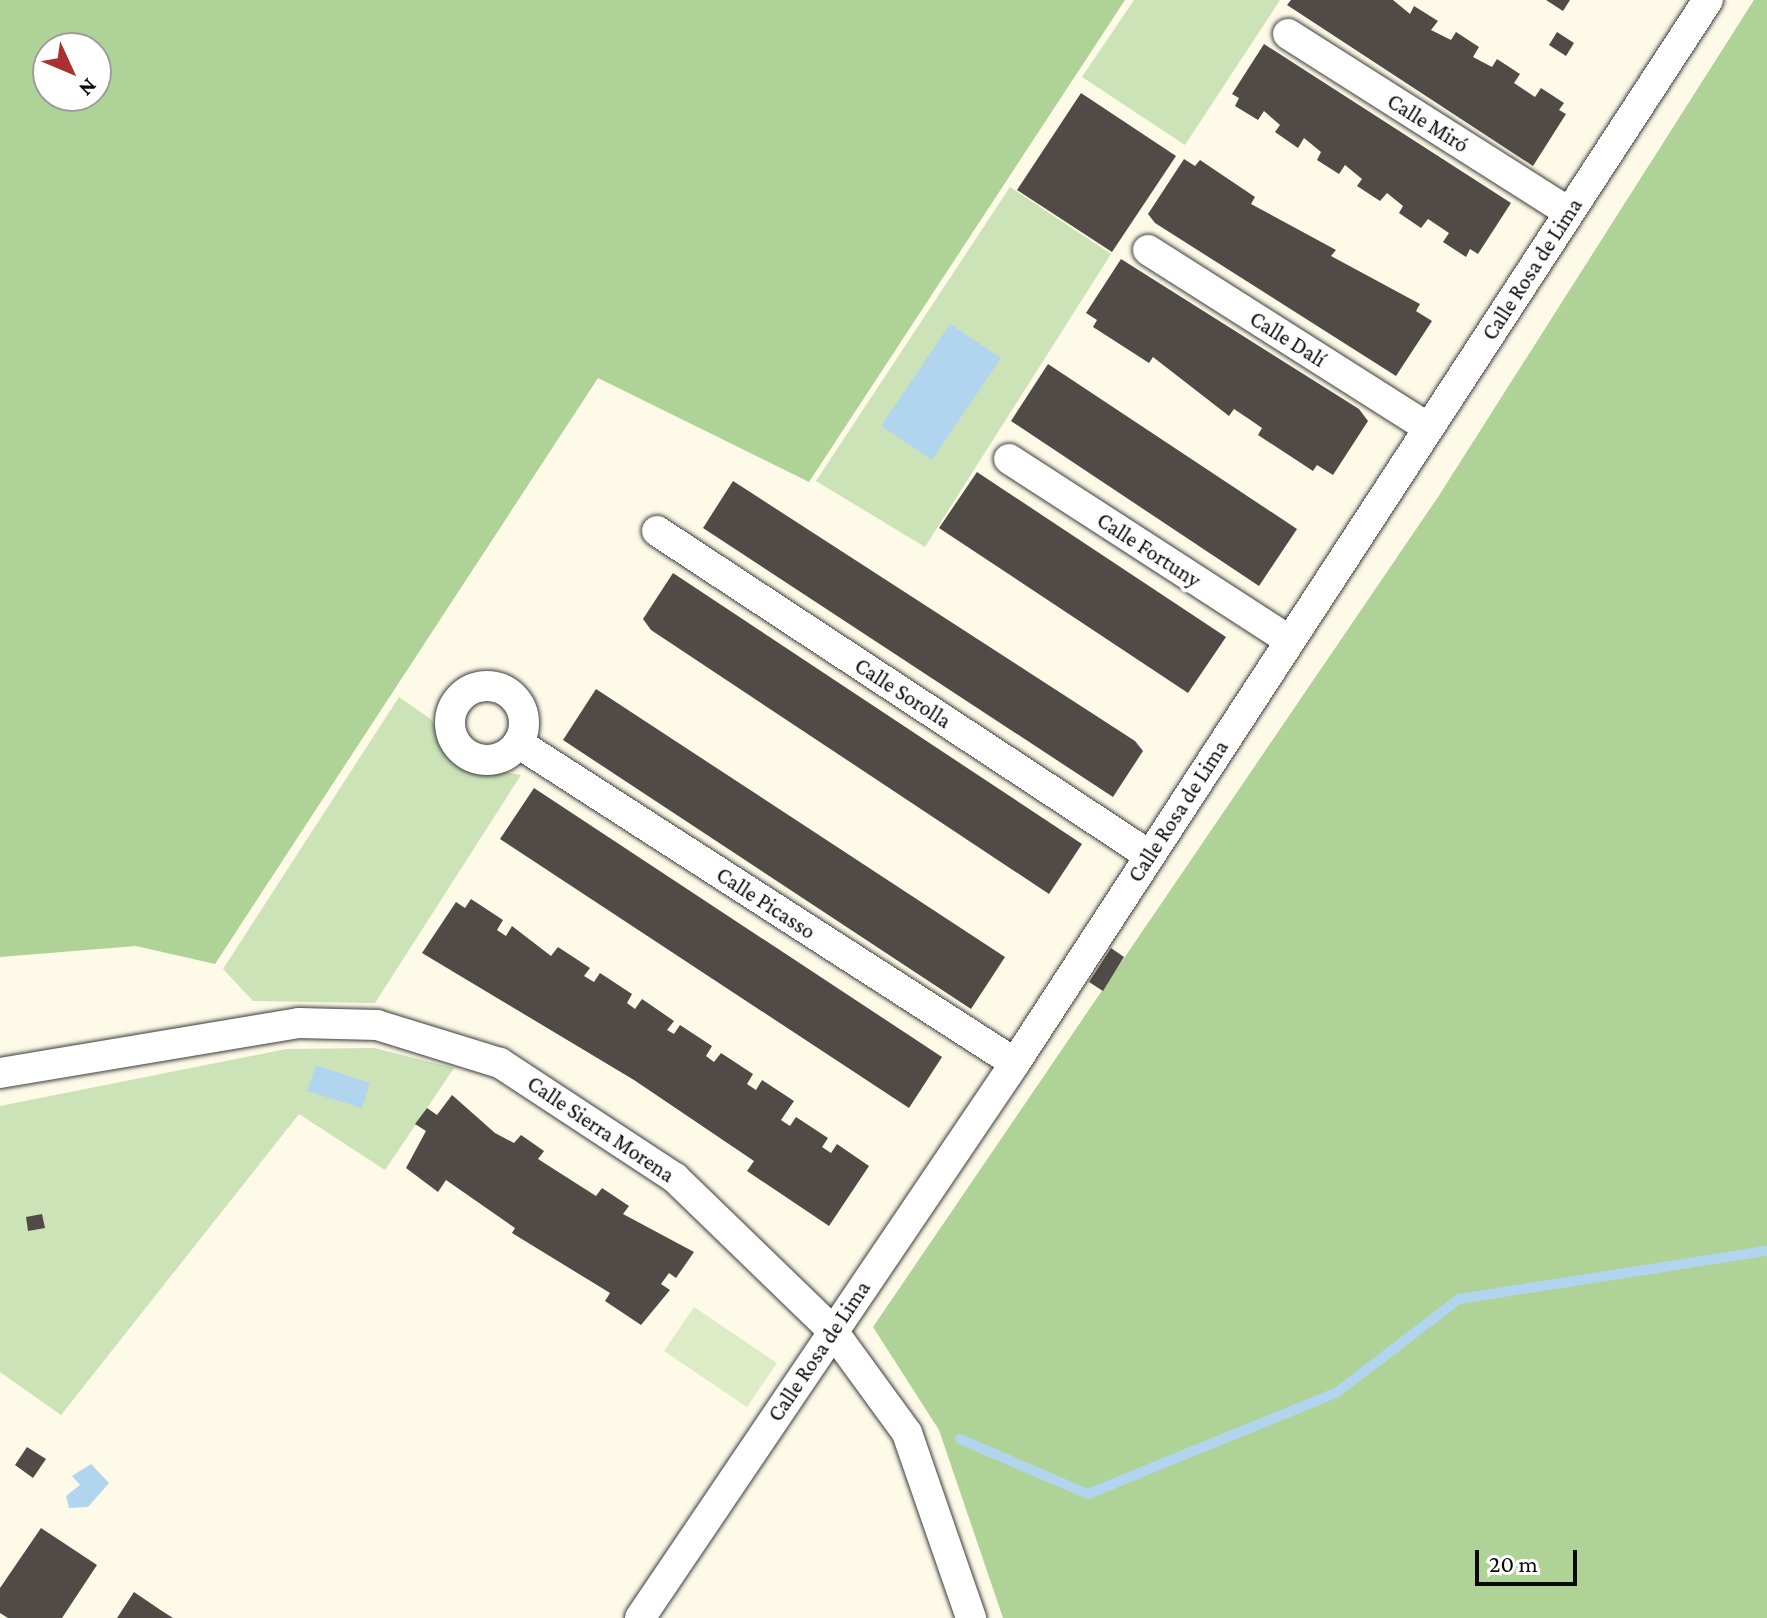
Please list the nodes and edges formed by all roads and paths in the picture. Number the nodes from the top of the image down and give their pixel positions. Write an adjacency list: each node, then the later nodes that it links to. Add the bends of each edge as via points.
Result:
1 (1708, 0): 3 (street, Calle Rosa de Lima)
2 (1288, 34): 3 (street, Calle Miró)
3 (1568, 212): 5 (street, Calle Rosa de Lima)
4 (1148, 250): 5 (street, Calle Dalí)
5 (1428, 428): 8 (street, Calle Rosa de Lima)
6 (1009, 459): 8 (street, Calle Fortuny)
7 (657, 531): 10 (street, Calle Sorolla)
8 (1289, 640): 10 (street, Calle Rosa de Lima)
9 (518, 743): 11 (street, Calle Picasso)
10 (1149, 855): 11 (street, Calle Rosa de Lima)
11 (1015, 1063): 13 (street, Calle Rosa de Lima)
12 (0, 1073): 13 (street, Calle Sierra Morena, via 299,1023 377,1025 446,1041 500,1063 675,1178)
13 (832, 1330): 14 (street, Calle Rosa de Lima); 15 (street, Calle Sierra Morena, via 907,1433)
14 (640, 1618)
15 (971, 1618)

